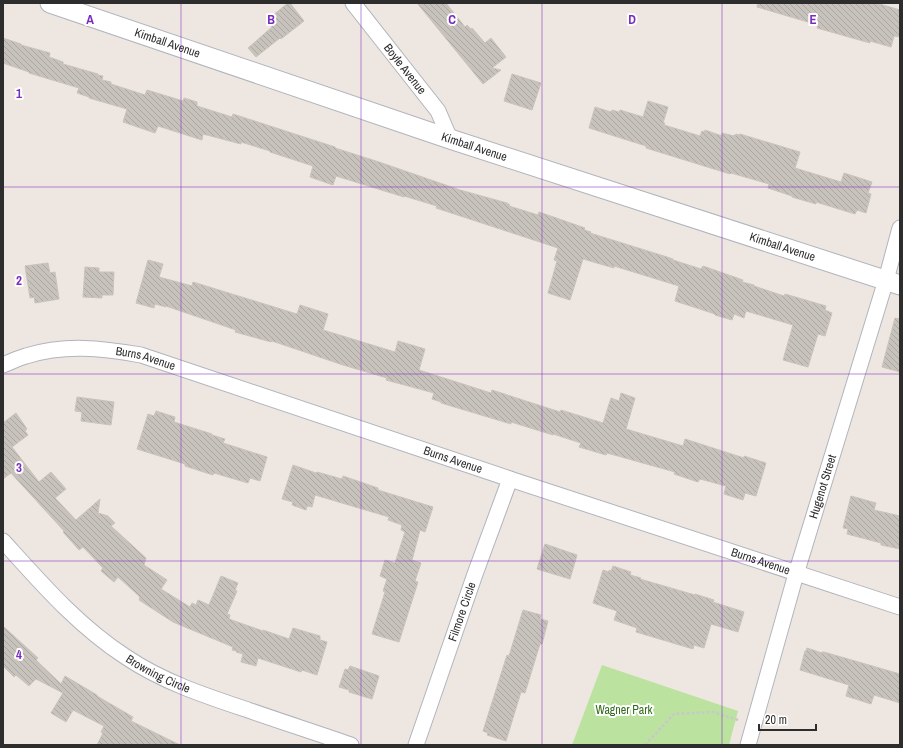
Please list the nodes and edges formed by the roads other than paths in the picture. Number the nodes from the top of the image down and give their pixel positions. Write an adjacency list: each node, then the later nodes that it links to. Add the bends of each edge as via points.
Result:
1 (50, 3): 3 (street, Kimball Avenue)
2 (353, 3): 3 (street, Boyle Avenue, via 438,111)
3 (450, 139): 5 (street, Kimball Avenue)
4 (900, 228): 5 (street, Hugenot Street)
5 (893, 283): 9 (street, Hugenot Street)
6 (3, 365): 7 (street, Burns Avenue, via 26,356 57,349 83,348 141,355)
7 (510, 479): 9 (street, Burns Avenue); 12 (street, Filmore Circle)
8 (3, 541): 11 (street, Browning Circle, via 74,616 100,639 146,669 180,686)
9 (796, 574): 10 (street, Burns Avenue); 13 (street, Hugenot Street)
10 (900, 607)
11 (351, 745)
12 (416, 745)
13 (748, 745)

